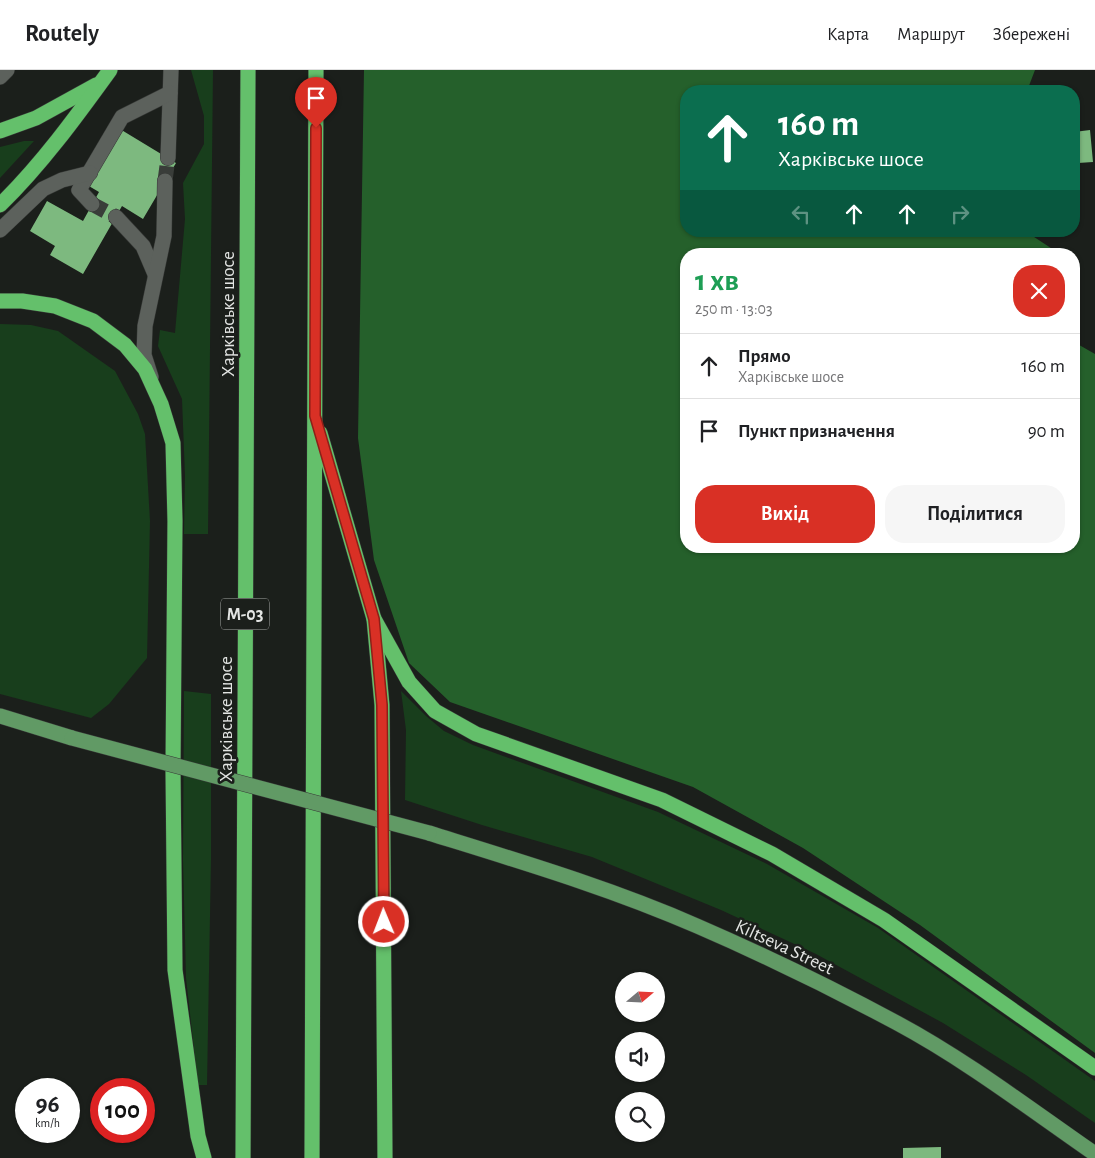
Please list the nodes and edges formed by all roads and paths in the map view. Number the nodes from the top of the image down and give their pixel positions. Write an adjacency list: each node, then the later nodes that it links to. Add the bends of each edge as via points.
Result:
1 (7, 70): 6 (lane)
2 (171, 70): 7 (lane)
3 (248, 70): 25 (highway, Харківське шосе / М-03)
4 (316, 70): 19 (highway)
5 (105, 76): 8 (highway, via 36,118); 13 (highway, via 27,176)
6 (0, 77)
7 (170, 93): 9 (lane); 10 (lane, via 122,118)
8 (0, 131)
9 (168, 158)
10 (90, 173): 12 (lane, via 79,190); 15 (lane, via 43,189)
11 (166, 181): 16 (lane, via 164,236)
12 (92, 204)
13 (0, 205)
14 (116, 217): 16 (lane, via 143,246)
15 (0, 230)
16 (155, 274): 18 (lane, via 145,326 144,355)
17 (0, 301): 18 (highway, via 56,306 92,321 125,345)
18 (155, 389): 24 (highway, via 173,443 176,970 198,1136)
19 (315, 416): 20 (highway); 26 (highway)
20 (374, 619): 22 (highway, via 409,682 435,711 476,734 662,800 772,854 884,920); 27 (highway, via 382,705)
21 (0, 716): 23 (main road, Kiltseva Street, bridge, via 430,833 537,866 696,925 898,1024 950,1055)
22 (1095, 1068)
23 (1095, 1154)
24 (204, 1158)
25 (243, 1158)
26 (312, 1158)
27 (385, 1158)

